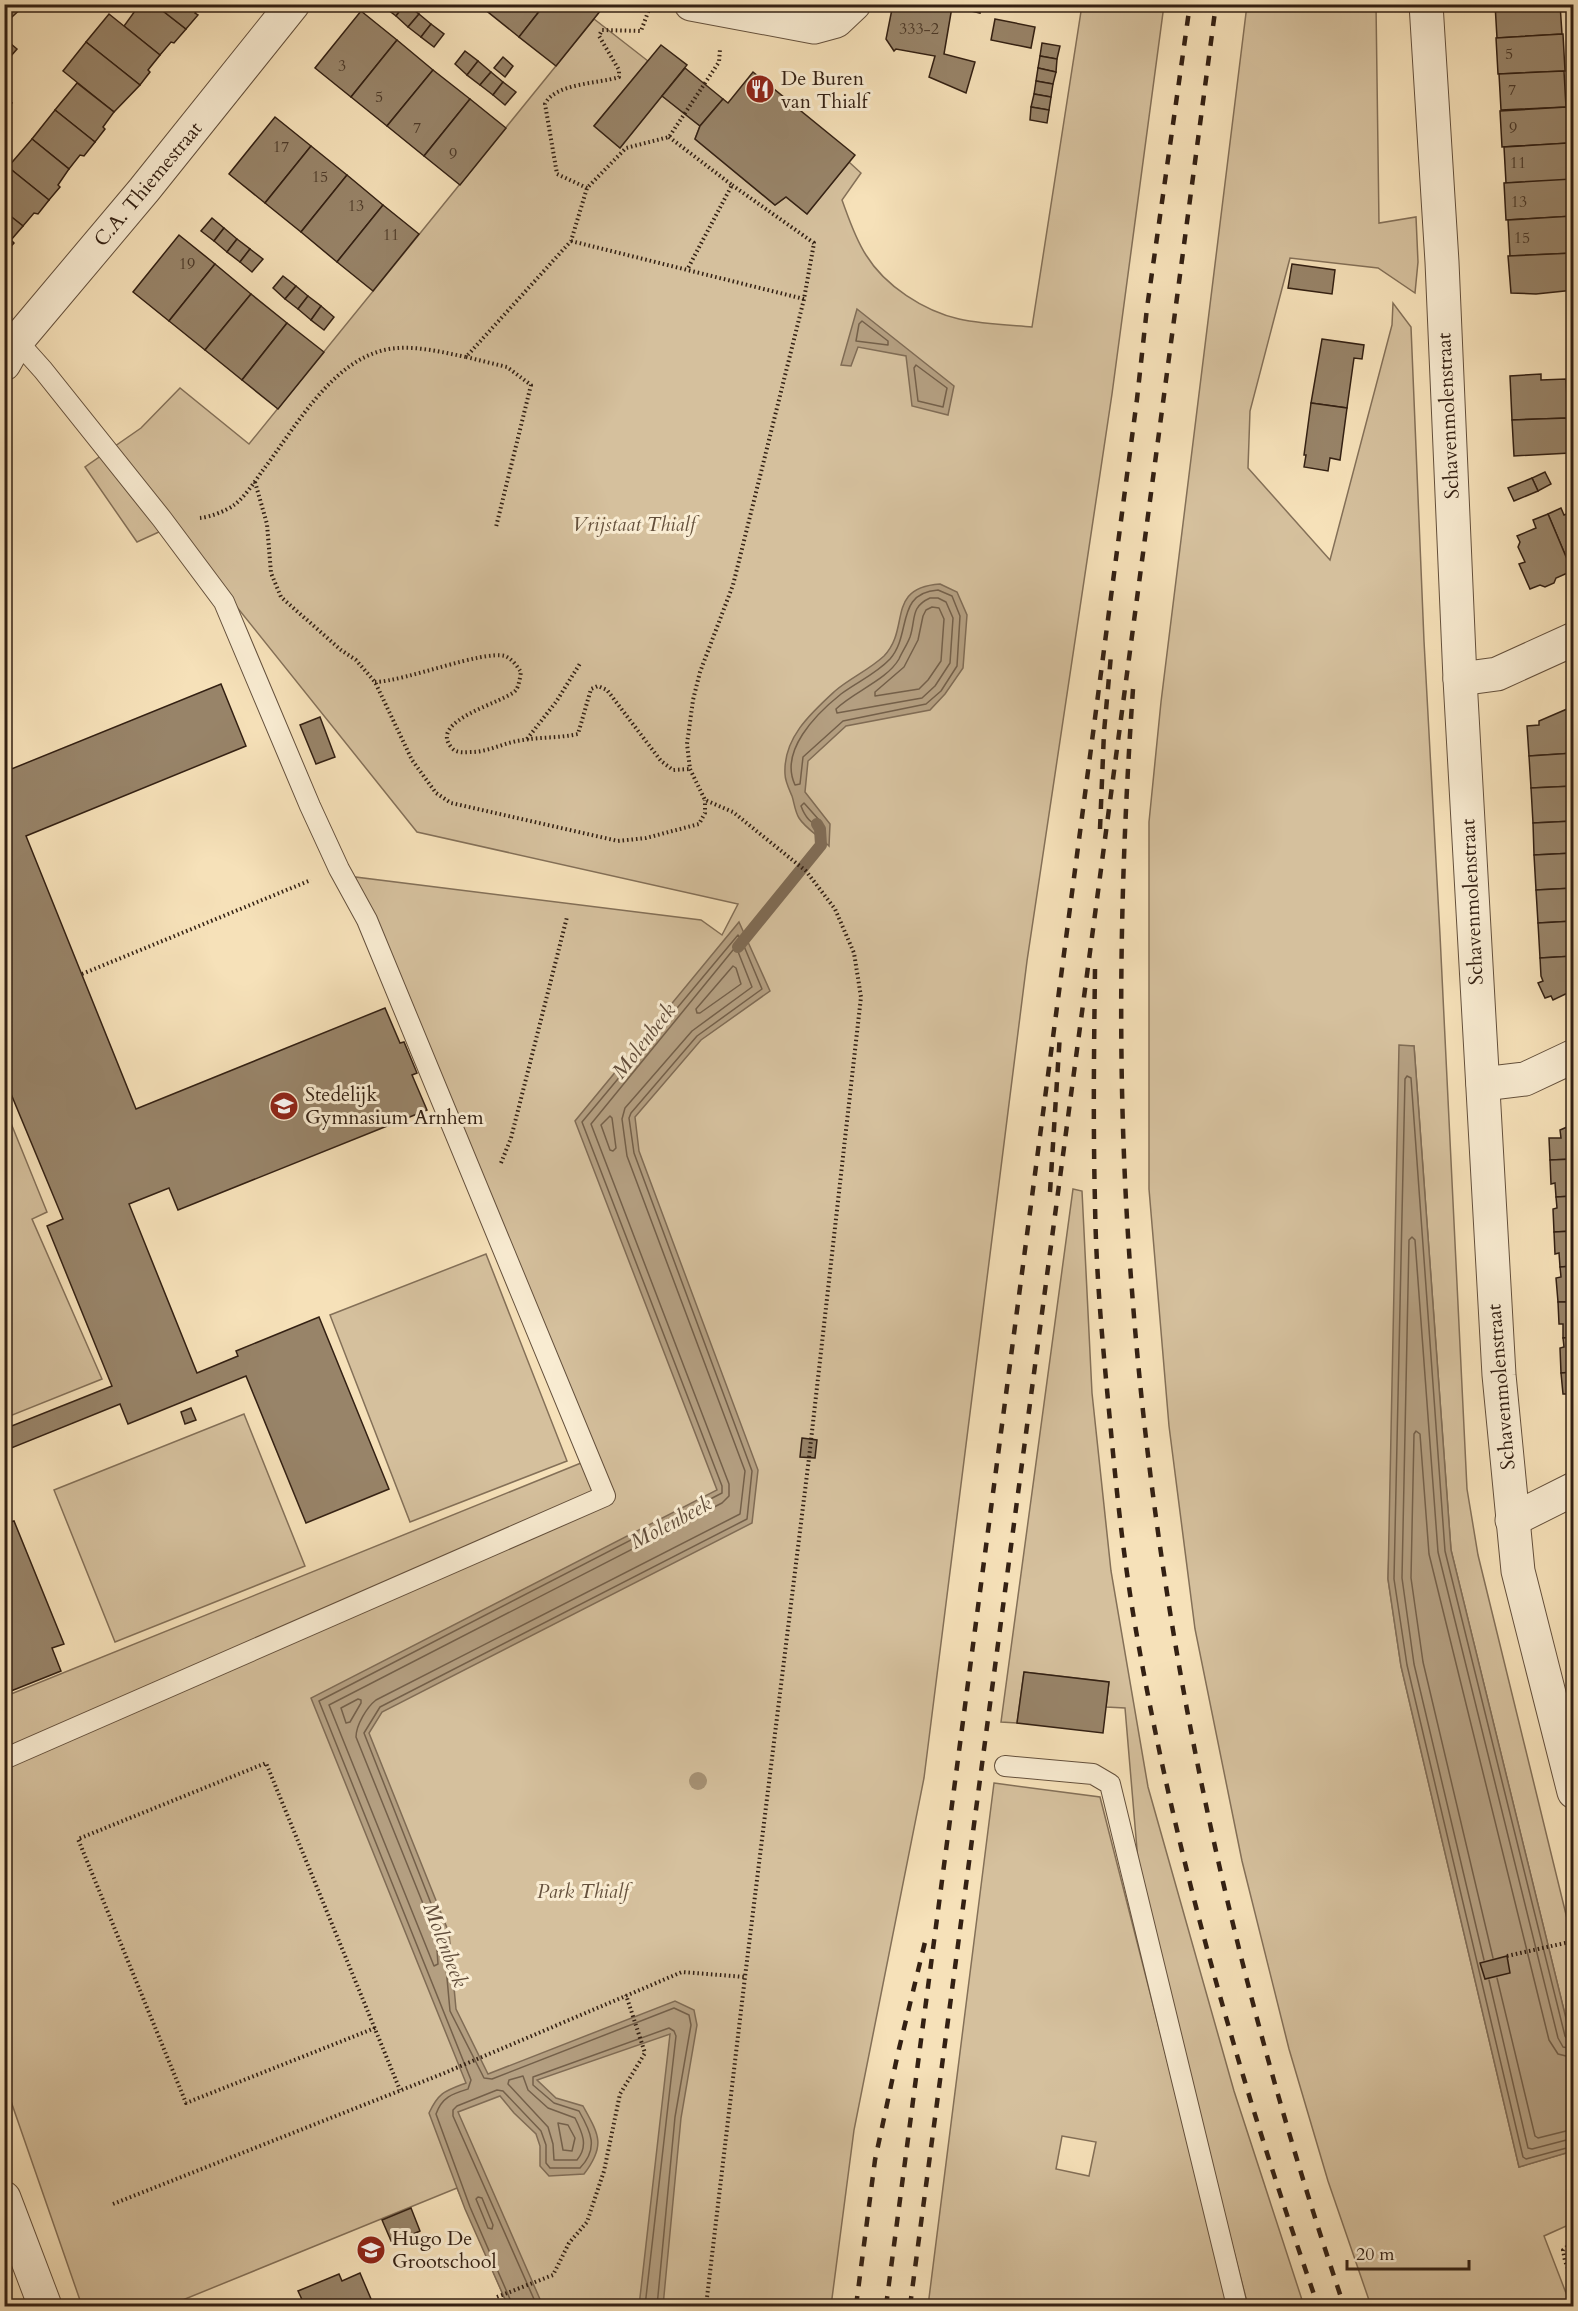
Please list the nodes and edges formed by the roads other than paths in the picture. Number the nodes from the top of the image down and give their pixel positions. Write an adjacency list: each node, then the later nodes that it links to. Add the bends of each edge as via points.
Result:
1 (294, 4): 5 (street, C.A. Thiemestraat)
2 (691, 4): 3 (street, via 814,27 836,21)
3 (854, 4)
4 (1426, 4): 7 (street, Schavenmolenstraat, via 1442,262)
5 (11, 353): 12 (lane, via 43,370 224,602 339,869 368,920 604,1496)
6 (1574, 639): 7 (street, via 1497,674)
7 (1460, 679): 9 (street, Schavenmolenstraat)
8 (1574, 1056): 9 (street, via 1525,1079)
9 (1483, 1084): 11 (street, Schavenmolenstraat, via 1499,1375)
10 (1574, 1489): 11 (street)
11 (1512, 1520): 14 (street, Schavenmolenstraat, via 1518,1572)
12 (4, 1759)
13 (1005, 1766): 17 (lane, via 1093,1774 1110,1784)
14 (1574, 1792)
15 (4, 2198): 16 (street)
16 (45, 2307)
17 (1237, 2307)

